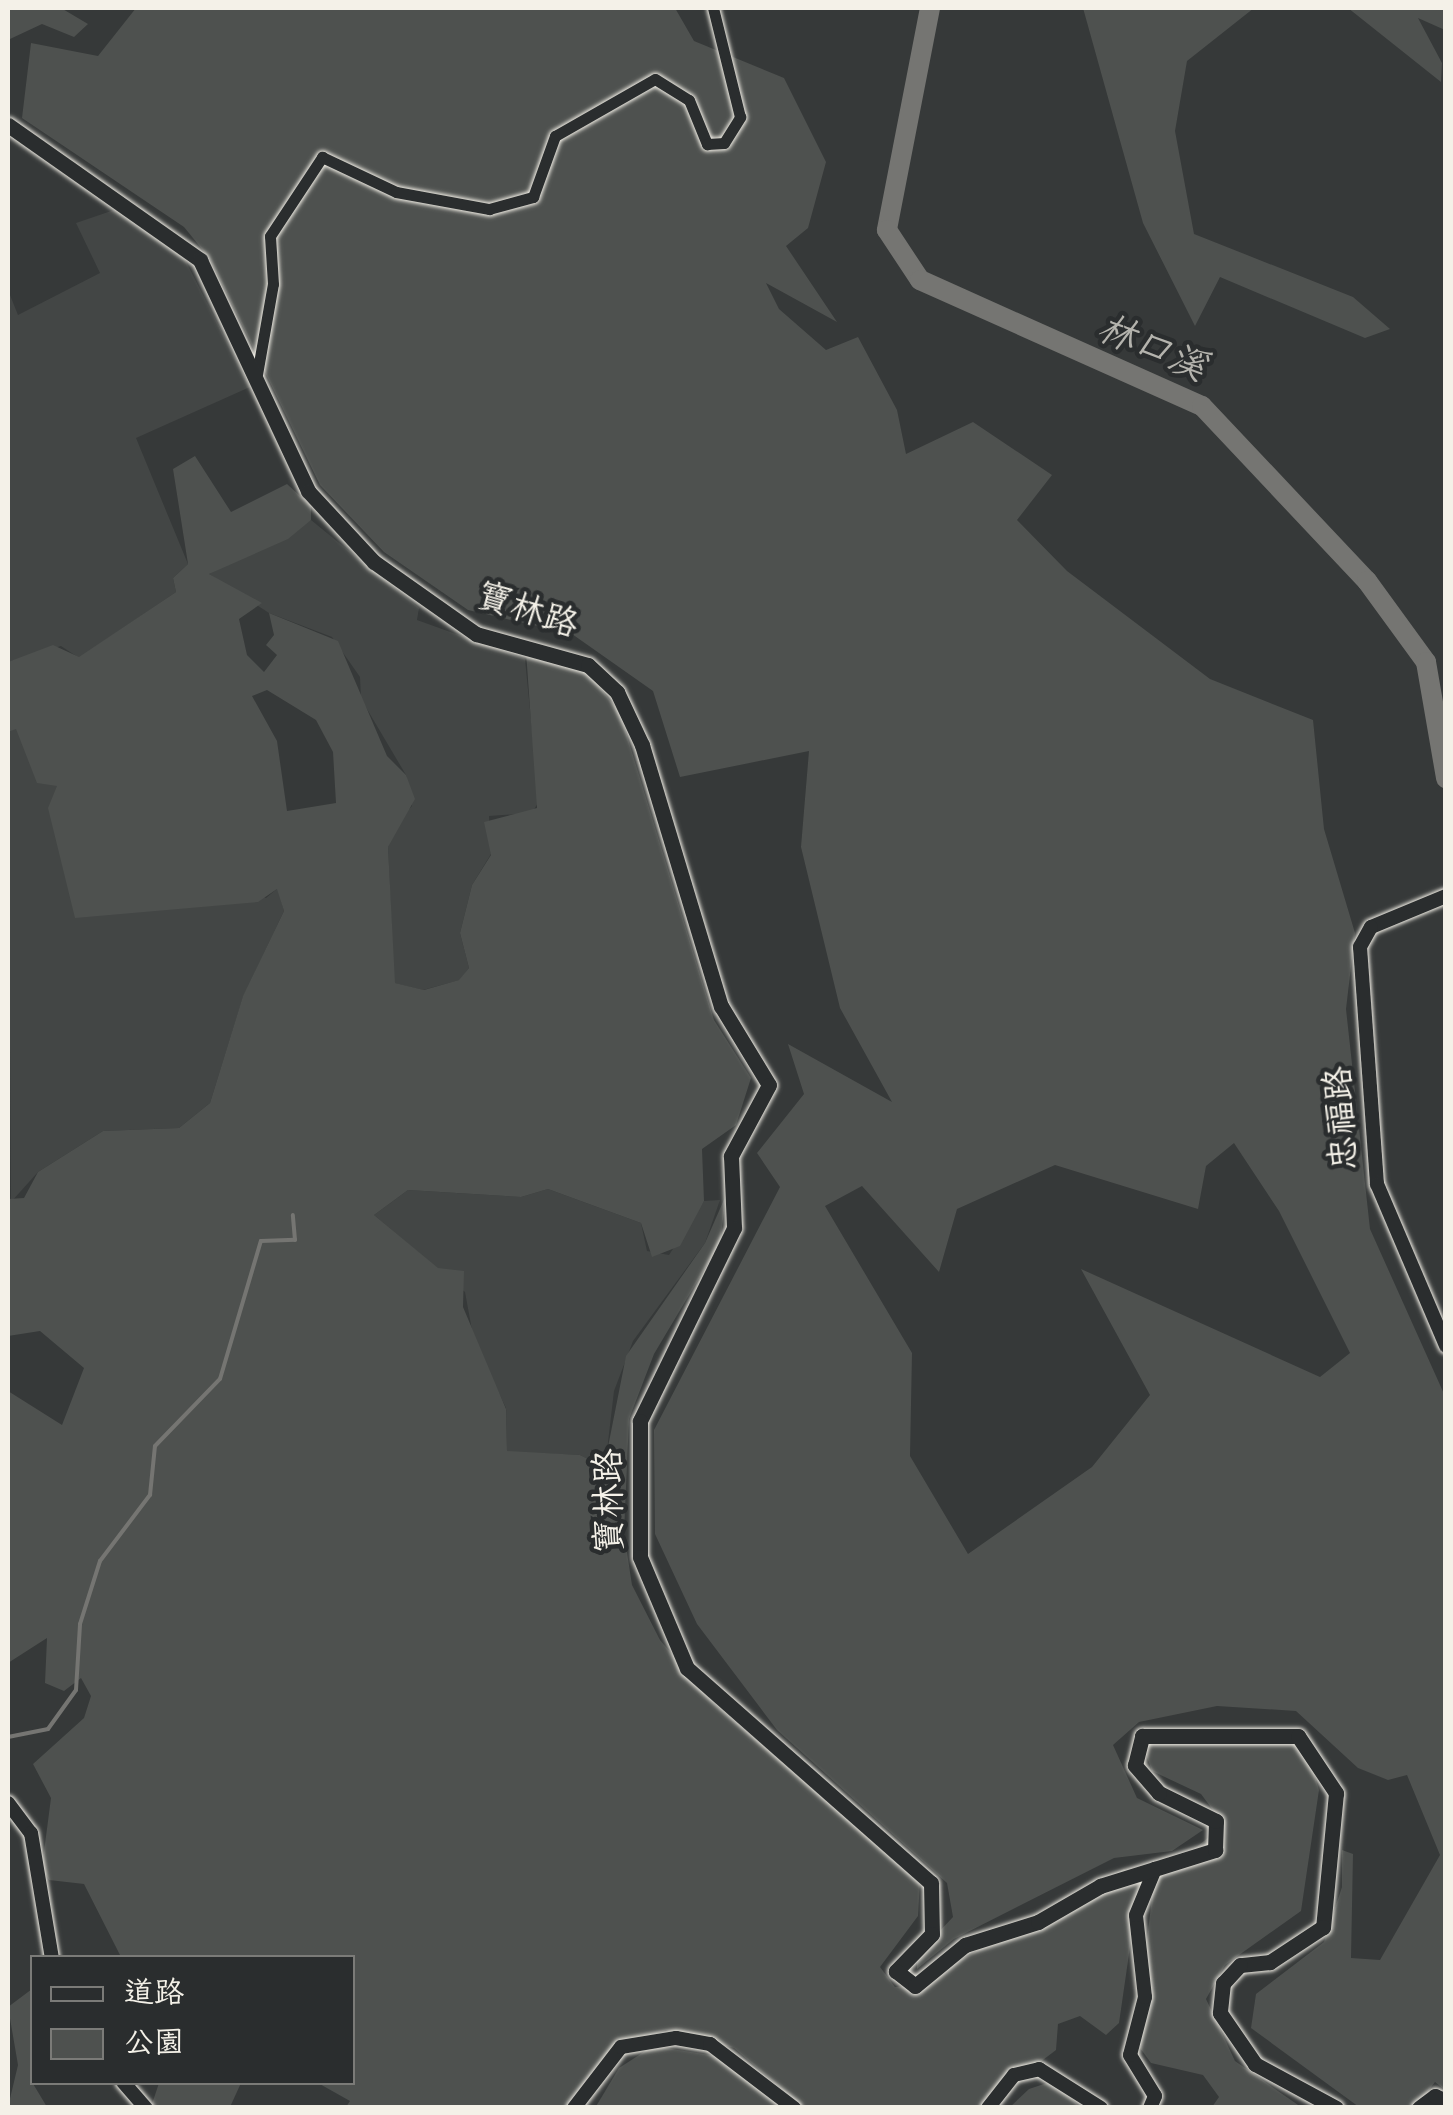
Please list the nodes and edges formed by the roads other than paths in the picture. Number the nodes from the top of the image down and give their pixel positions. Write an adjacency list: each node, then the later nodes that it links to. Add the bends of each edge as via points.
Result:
1 (712, 8): 3 (street, via 740,117 724,143 707,144 689,100 655,79 555,136 533,197 489,209 396,192 322,156 270,236 273,284)
2 (8, 126): 3 (main road, 寶林路, via 185,243)
3 (256, 380): 7 (main road, 寶林路, via 308,491 374,562 476,634 577,660 617,692 642,745 721,1006 765,1071 768,1098 731,1156 734,1228 640,1421 640,1557 688,1668 932,1883 932,1934 896,1971 907,1985 931,1978 966,1944)
4 (1446, 896): 5 (street, 忠福路, via 1364,935 1361,988 1378,1184)
5 (1446, 1346)
6 (8, 1803): 8 (street, via 31,1834)
7 (1155, 1869): 16 (street, via 1136,1916 1145,1998 1130,2055 1155,2096); 17 (main road, 寶林路, via 1204,1857 1220,1832 1203,1812 1145,1780 1133,1758 1142,1736 1298,1736 1312,1746 1336,1792 1322,1926 1270,1962 1240,1965 1224,1982 1220,2014 1255,2064)
8 (51, 1955)
9 (125, 2085): 11 (street)
10 (1446, 2100): 18 (main road, via 1434,2096)
11 (146, 2108)
12 (574, 2108): 13 (street, via 621,2047 676,2038 710,2044)
13 (794, 2108)
14 (988, 2108): 15 (street, via 1014,2075 1040,2069)
15 (1101, 2108)
16 (1150, 2108)
17 (1336, 2108)
18 (1419, 2108)

